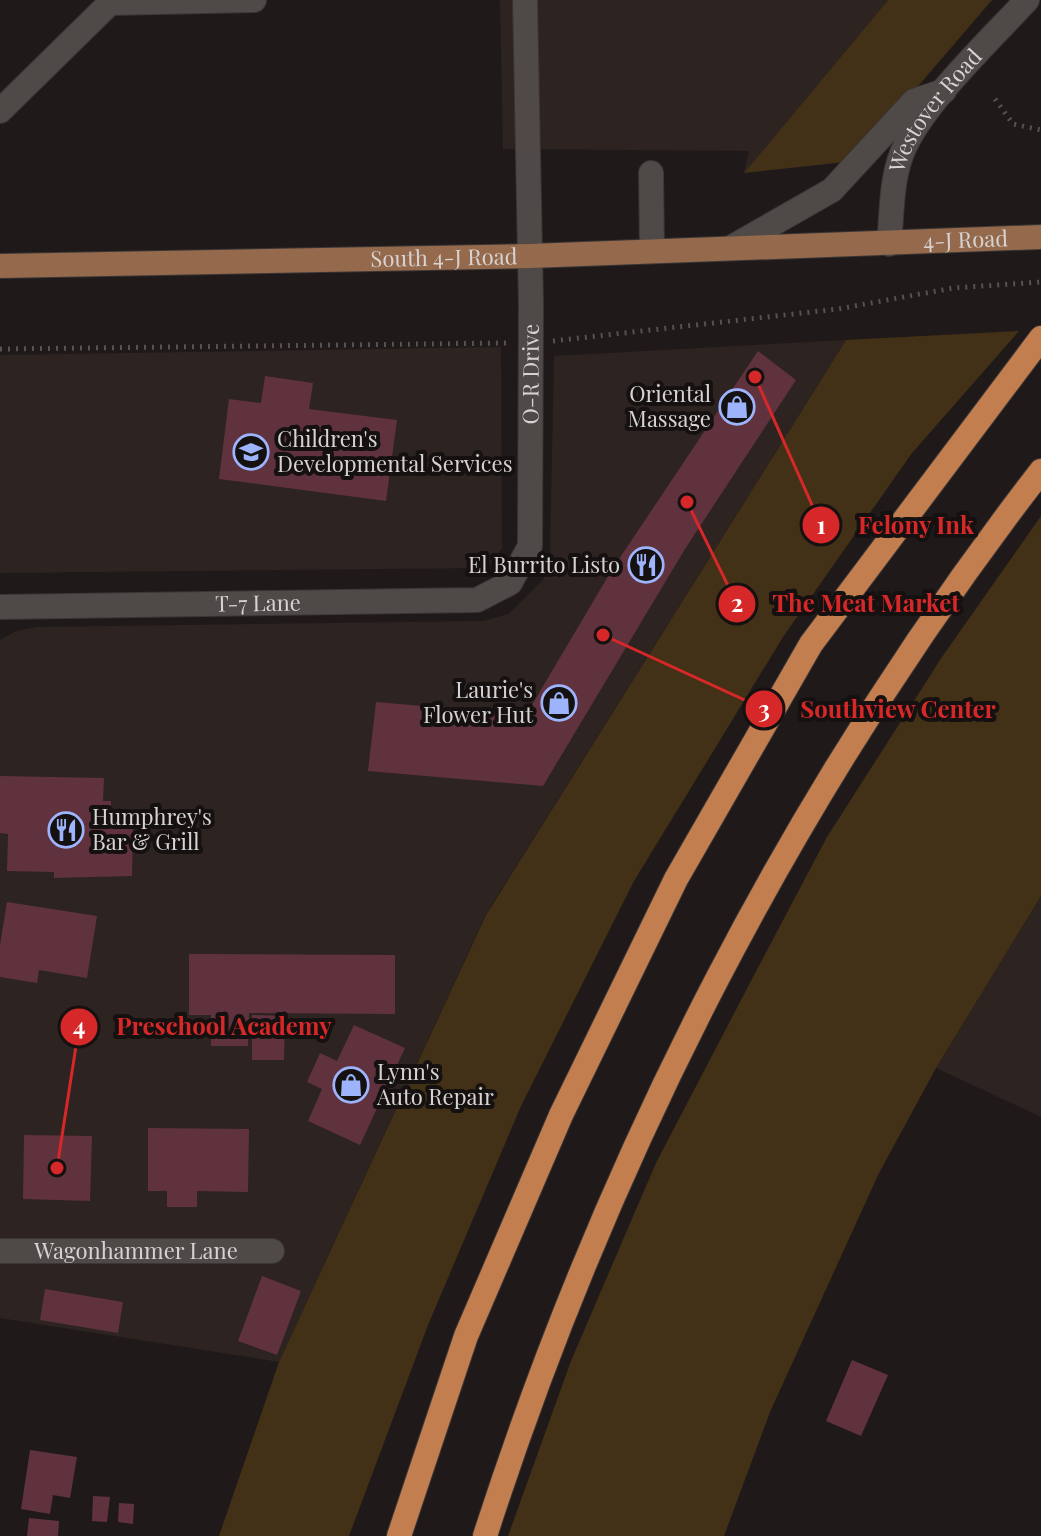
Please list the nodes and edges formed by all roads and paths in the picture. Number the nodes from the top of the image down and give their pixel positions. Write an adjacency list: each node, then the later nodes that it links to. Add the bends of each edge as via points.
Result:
1 (254, 0): 4 (street)
2 (525, 0): 14 (street, O-R Drive)
3 (1027, 0): 5 (street, Westover Road)
4 (110, 2): 7 (street)
5 (944, 91): 11 (street, Westover Road, via 903,149); 12 (street, via 914,101 832,190)
6 (995, 99): 8 (path, via 1013,124)
7 (0, 111)
8 (1041, 130)
9 (651, 173): 13 (street)
10 (1041, 237): 11 (main road, 4-J Road)
11 (889, 244): 12 (main road, South 4-J Road)
12 (734, 246): 13 (main road, South 4-J Road)
13 (652, 249): 14 (main road, South 4-J Road)
14 (530, 256): 15 (main road, South 4-J Road); 22 (street, O-R Drive, via 530,546)
15 (0, 266)
16 (1041, 282): 18 (path, via 953,288 838,309)
17 (1041, 338): 26 (highway, via 811,644 676,879 561,1115 466,1336)
18 (558, 341)
19 (505, 344): 20 (path)
20 (0, 349)
21 (1041, 471): 27 (highway, via 889,678 753,910 600,1227 516,1440)
22 (510, 583): 23 (street, T-7 Lane, via 477,600)
23 (0, 607)
24 (0, 1251): 25 (street, Wagonhammer Lane)
25 (272, 1251)
26 (399, 1536)
27 (485, 1536)

